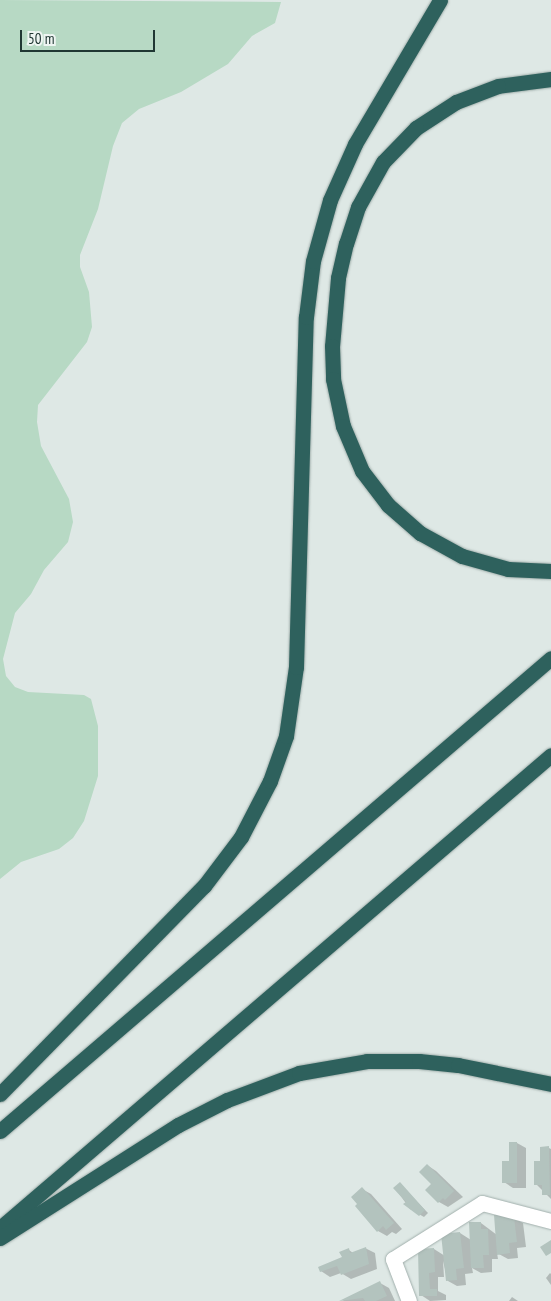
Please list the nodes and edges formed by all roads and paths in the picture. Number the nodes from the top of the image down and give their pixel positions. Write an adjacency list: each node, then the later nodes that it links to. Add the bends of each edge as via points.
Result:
1 (440, 0): 7 (highway, via 355,144 330,200 314,254 306,317 296,667 286,736 270,781 241,836 204,886)
2 (551, 79): 3 (highway, via 498,86 456,102 416,128 383,162 358,207 346,242 336,295 332,354 336,395 348,441 366,477 388,505 420,533 462,556 508,568)
3 (551, 571)
4 (551, 658): 8 (highway)
5 (551, 755): 10 (highway)
6 (551, 1084): 11 (highway, via 458,1065 419,1061 367,1061 299,1073 227,1100 178,1125)
7 (0, 1094)
8 (0, 1131)
9 (551, 1221): 12 (street, via 482,1203 393,1259)
10 (0, 1228)
11 (0, 1238)
12 (409, 1301)

